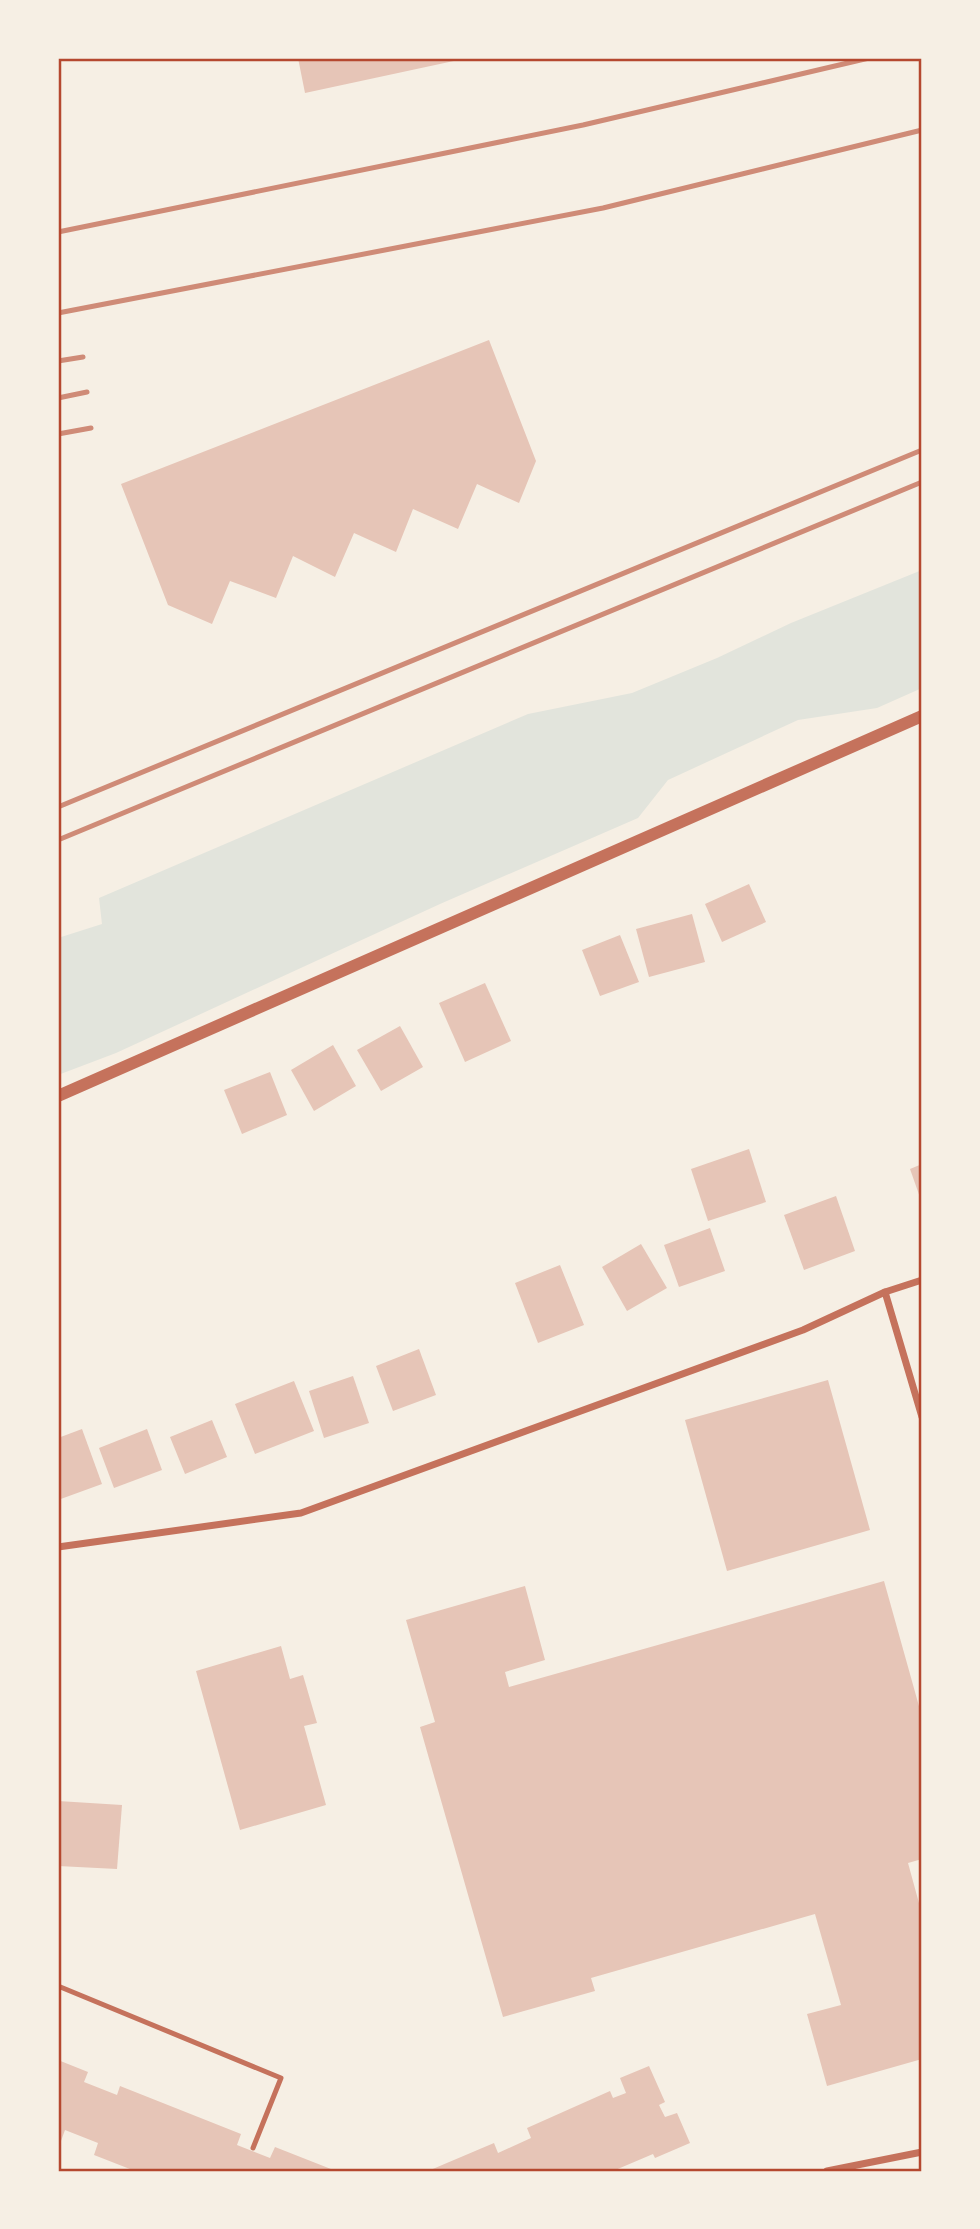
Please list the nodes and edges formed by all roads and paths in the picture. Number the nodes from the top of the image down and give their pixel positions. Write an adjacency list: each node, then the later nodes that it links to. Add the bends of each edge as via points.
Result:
1 (922, 716): 2 (street)
2 (58, 1096)
3 (922, 1280): 4 (street)
4 (885, 1292): 5 (street); 6 (street, via 803,1330 301,1513)
5 (922, 1417)
6 (58, 1546)
7 (58, 1986): 8 (lane, via 281,2078)
8 (253, 2148)
9 (922, 2152): 10 (street)
10 (827, 2171)

